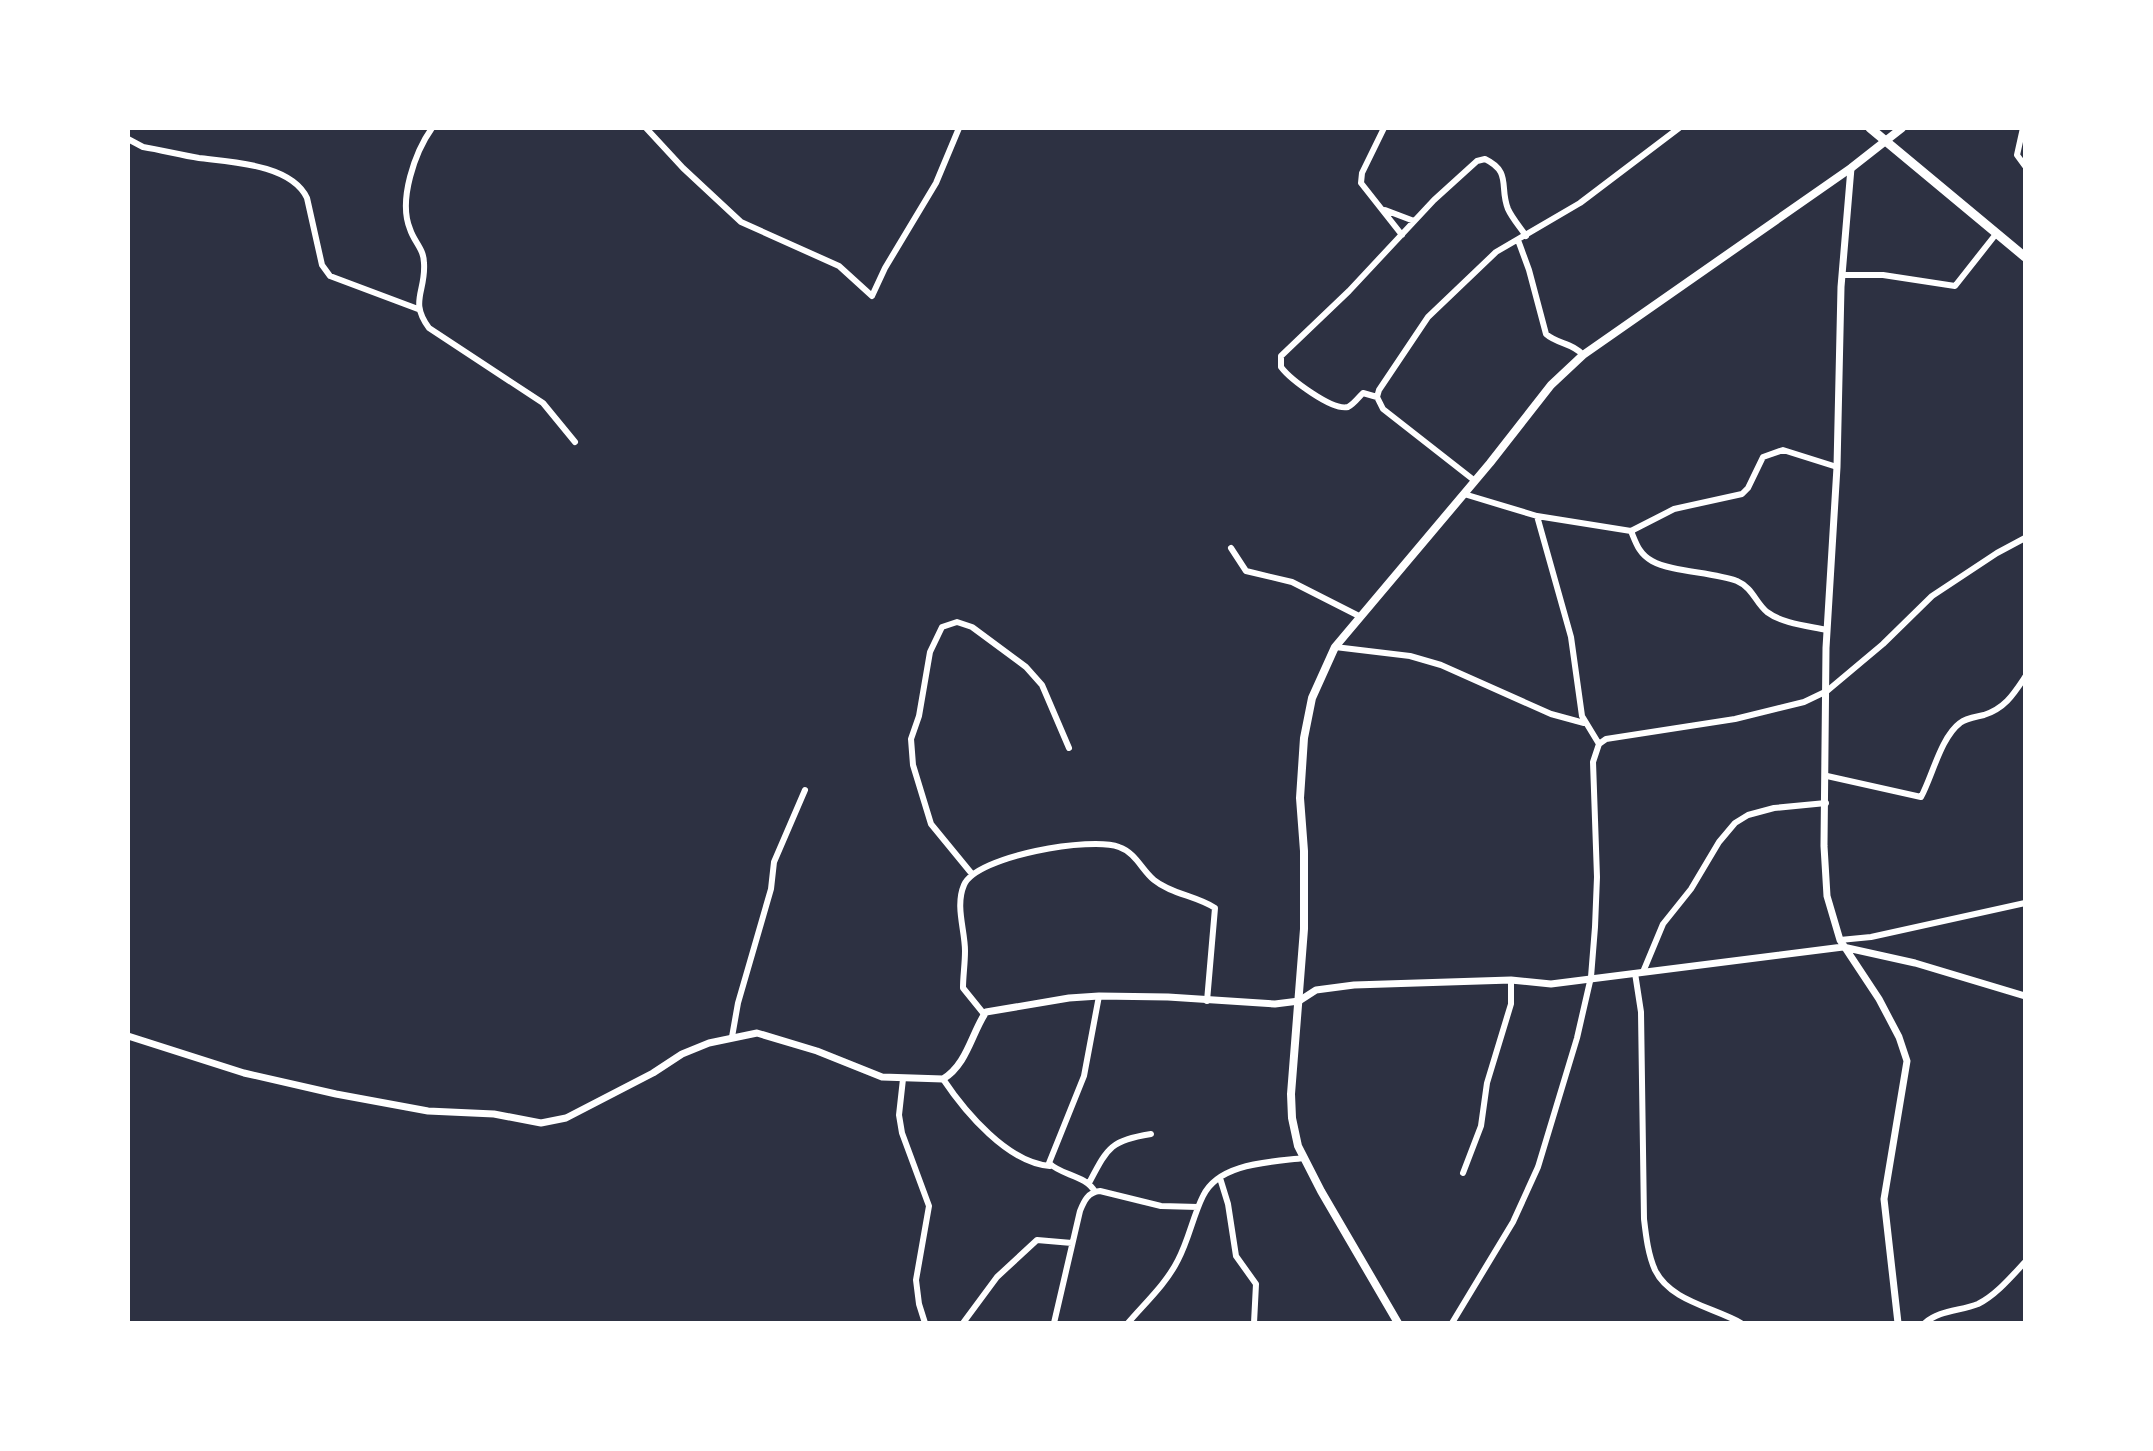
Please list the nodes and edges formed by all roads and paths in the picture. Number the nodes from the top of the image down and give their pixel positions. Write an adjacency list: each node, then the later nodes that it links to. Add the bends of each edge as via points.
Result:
1 (432, 128): 21 (street, via 419,154 406,208 424,257)
2 (646, 128): 3 (street, via 741,222 839,266 872,296 936,183)
3 (959, 128)
4 (1384, 128): 13 (street, via 1361,183)
5 (1679, 128): 17 (street, via 1580,203)
6 (1870, 128): 10 (main road)
7 (1902, 128): 10 (main road)
8 (2023, 128): 11 (street, via 2017,155)
9 (128, 139): 21 (street, via 143,147 257,166 290,180 307,198 322,265 330,276)
10 (1885, 141): 12 (main road); 15 (main road)
11 (2025, 166)
12 (1851, 168): 20 (street); 22 (main road)
13 (1385, 210): 14 (street); 16 (street)
14 (1414, 221): 16 (street); 17 (street, via 1485,159 1502,173 1509,211)
15 (1996, 234): 19 (main road); 20 (street, via 1955,286)
16 (1402, 235): 23 (street, via 1285,350 1279,362 1286,374 1338,405 1348,407 1365,393)
17 (1526, 236): 18 (street)
18 (1518, 240): 22 (street, via 1546,334); 23 (street, via 1496,252 1428,317)
19 (2025, 257)
20 (1842, 275): 25 (street)
21 (418, 309): 24 (street, via 429,328 543,403)
22 (1583, 355): 26 (main road, via 1551,385)
23 (1377, 397): 26 (street, via 1383,409)
24 (575, 442)
25 (1837, 467): 29 (street, via 1783,450 1763,457 1742,494 1674,509); 33 (street)
26 (1475, 481): 27 (main road)
27 (1464, 494): 28 (street); 32 (main road)
28 (1537, 516): 29 (street); 37 (street, via 1571,637)
29 (1631, 531): 33 (street, via 1642,555 1656,564 1737,581 1770,613)
30 (2025, 538): 36 (street, via 1932,596)
31 (1231, 548): 32 (street, via 1246,571 1292,582)
32 (1359, 616): 34 (main road)
33 (1827, 630): 36 (street)
34 (1335, 647): 37 (street, via 1441,665 1551,714); 52 (main road, via 1312,698 1304,738)
35 (2025, 677): 40 (street, via 2000,708 1956,726 1921,797)
36 (1827, 691): 38 (street, via 1749,715); 40 (street)
37 (1584, 723): 38 (street)
38 (1599, 744): 47 (street, via 1593,762 1597,877)
39 (1069, 748): 43 (street, via 1042,685 1026,667 972,627 957,622 942,627 930,652 911,739 913,765 931,824)
40 (1827, 776): 42 (street)
41 (805, 790): 55 (street, via 774,862)
42 (1826, 803): 45 (street, via 1827,896); 46 (street, via 1774,808 1735,823 1663,924)
43 (972, 874): 51 (street, via 1057,847 1120,847 1156,882 1215,908); 53 (street, via 960,904 963,988)
44 (2025, 903): 45 (street)
45 (1841, 943): 46 (street); 50 (street); 76 (street, via 1879,999 1907,1061 1884,1199)
46 (1639, 973): 47 (street); 75 (street, via 1649,1253 1655,1271 1672,1290)
47 (1591, 977): 48 (street, via 1551,984); 74 (street, via 1538,1167 1513,1222)
48 (1511, 980): 52 (street, via 1354,985 1316,990); 61 (street, via 1511,1004 1484,1096 1481,1126)
49 (1099, 996): 51 (street); 53 (street); 60 (street, via 1084,1076)
50 (2025, 996)
51 (1206, 1001): 52 (street)
52 (1299, 1001): 59 (main road, via 1291,1094 1294,1135)
53 (984, 1014): 57 (street, via 974,1040)
54 (128, 1036): 55 (street, via 244,1073 336,1094 541,1123 566,1118 682,1054)
55 (732, 1037): 56 (street, via 770,1036 882,1077)
56 (903, 1079): 57 (street); 68 (street, via 902,1133 929,1206 916,1280)
57 (943, 1079): 60 (street, via 1009,1150)
58 (1151, 1134): 63 (street, via 1125,1138 1110,1148)
59 (1304, 1158): 62 (street, via 1246,1167); 73 (main road)
60 (1050, 1166): 63 (street)
61 (1463, 1173)
62 (1220, 1178): 65 (street, via 1205,1191); 72 (street, via 1236,1256 1256,1284)
63 (1089, 1183): 64 (street)
64 (1095, 1192): 65 (street, via 1161,1206); 66 (street, via 1080,1211)
65 (1198, 1207): 71 (street, via 1176,1264)
66 (1072, 1243): 69 (street, via 1037,1240 997,1277); 70 (street)
67 (2025, 1262): 77 (street, via 1977,1304)
68 (925, 1323)
69 (963, 1323)
70 (1054, 1323)
71 (1128, 1323)
72 (1254, 1323)
73 (1398, 1323)
74 (1452, 1323)
75 (1741, 1323)
76 (1898, 1323)
77 (1925, 1323)

